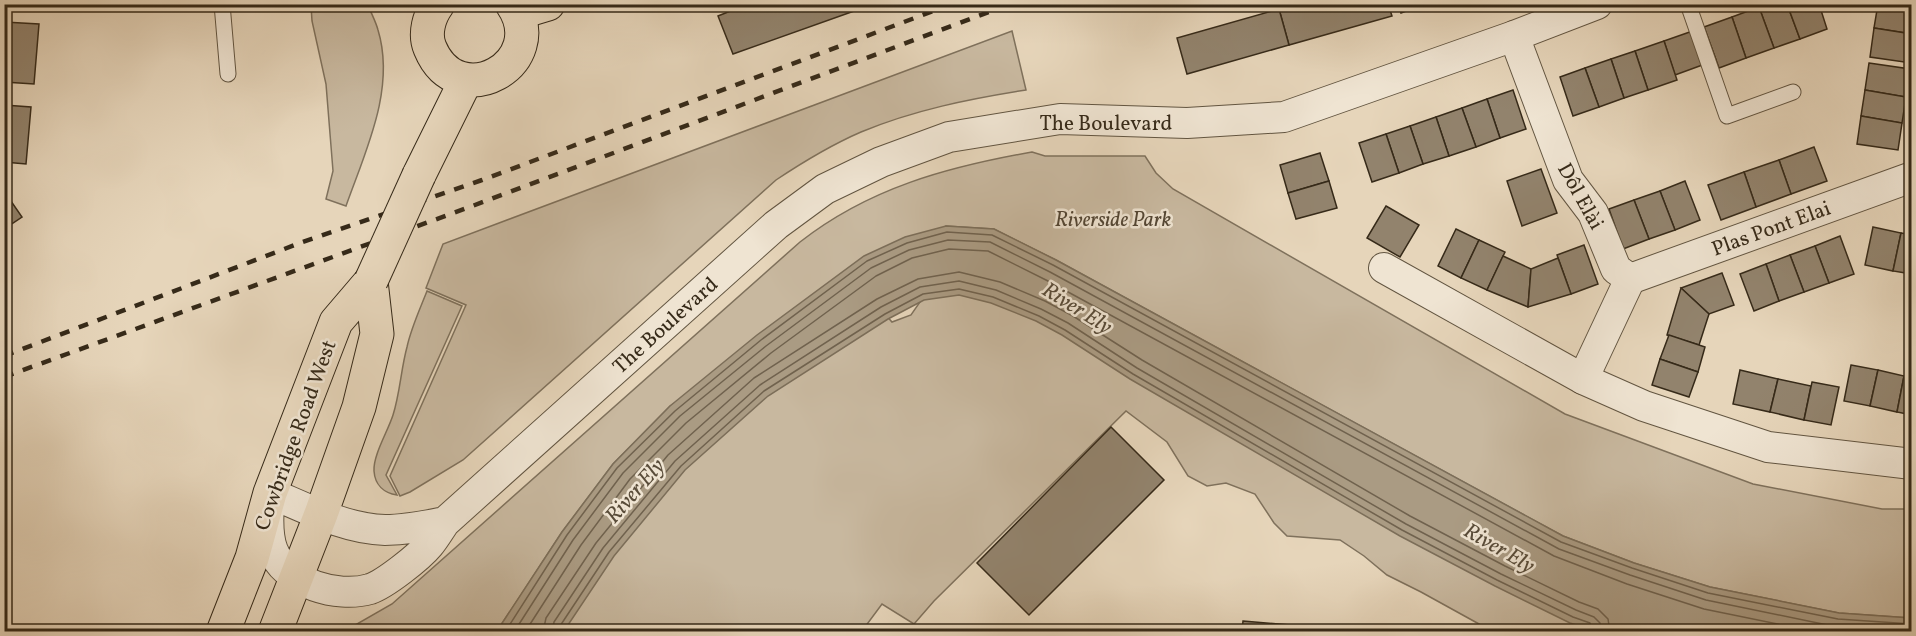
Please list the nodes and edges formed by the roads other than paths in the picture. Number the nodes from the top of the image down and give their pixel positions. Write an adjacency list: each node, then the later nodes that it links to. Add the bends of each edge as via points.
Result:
1 (222, 4): 7 (lane)
2 (438, 4): 8 (highway, via 427,28 429,45 447,72)
3 (1597, 4): 6 (street, The Boulevard)
4 (1688, 4): 9 (lane, via 1727,116)
5 (526, 7): 8 (highway, via 518,52 510,64 484,80)
6 (1514, 36): 12 (street, Dôl Elài, via 1568,180 1593,213 1616,269); 18 (street, The Boulevard, via 1284,117 1187,123 1060,118 949,137 881,162 825,189 776,225 445,522 429,545)
7 (228, 74)
8 (466, 80): 13 (highway, Cowbridge Road West, bridge)
9 (1793, 92)
10 (1911, 177): 12 (street, Plas Pont Elai)
11 (1384, 268): 14 (street)
12 (1630, 279): 14 (street)
13 (370, 281): 16 (highway, Cowbridge Road West, via 336,322); 17 (highway, via 377,334 359,407)
14 (1582, 378): 15 (street, via 1644,406 1768,447)
15 (1911, 464)
16 (270, 493): 17 (street); 19 (street, The Boulevard, via 267,524 271,544 279,563); 20 (highway, Cowbridge Road West, via 252,558)
17 (321, 514): 18 (street); 19 (highway)
18 (414, 541): 19 (street, The Boulevard, via 381,584 358,592 324,589)
19 (296, 579): 21 (highway)
20 (223, 632)
21 (275, 632)

